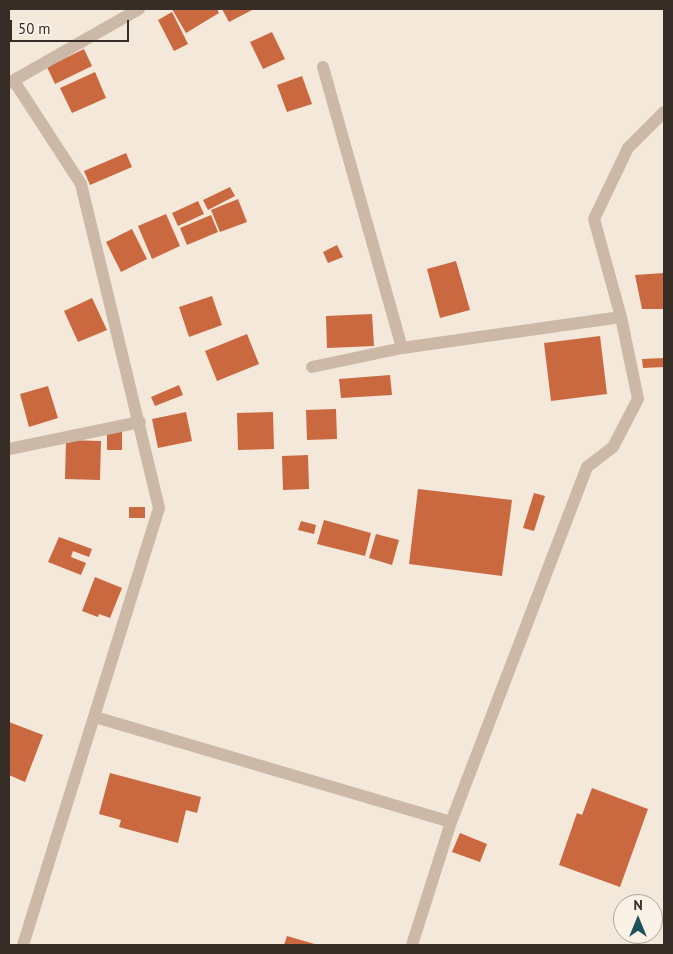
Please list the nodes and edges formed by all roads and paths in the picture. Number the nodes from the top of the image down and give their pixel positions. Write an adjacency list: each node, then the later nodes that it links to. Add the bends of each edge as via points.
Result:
1 (139, 9): 3 (street)
2 (323, 67): 6 (street)
3 (12, 82): 8 (street, via 81,184)
4 (664, 112): 5 (street, via 628,148 594,219)
5 (621, 317): 6 (street); 11 (street, via 638,399 613,447 587,467)
6 (402, 348): 7 (street)
7 (312, 367)
8 (140, 422): 9 (street); 10 (street, via 159,508)
9 (9, 449)
10 (95, 717): 11 (street); 12 (street)
11 (451, 822): 13 (street)
12 (23, 945)
13 (412, 945)

